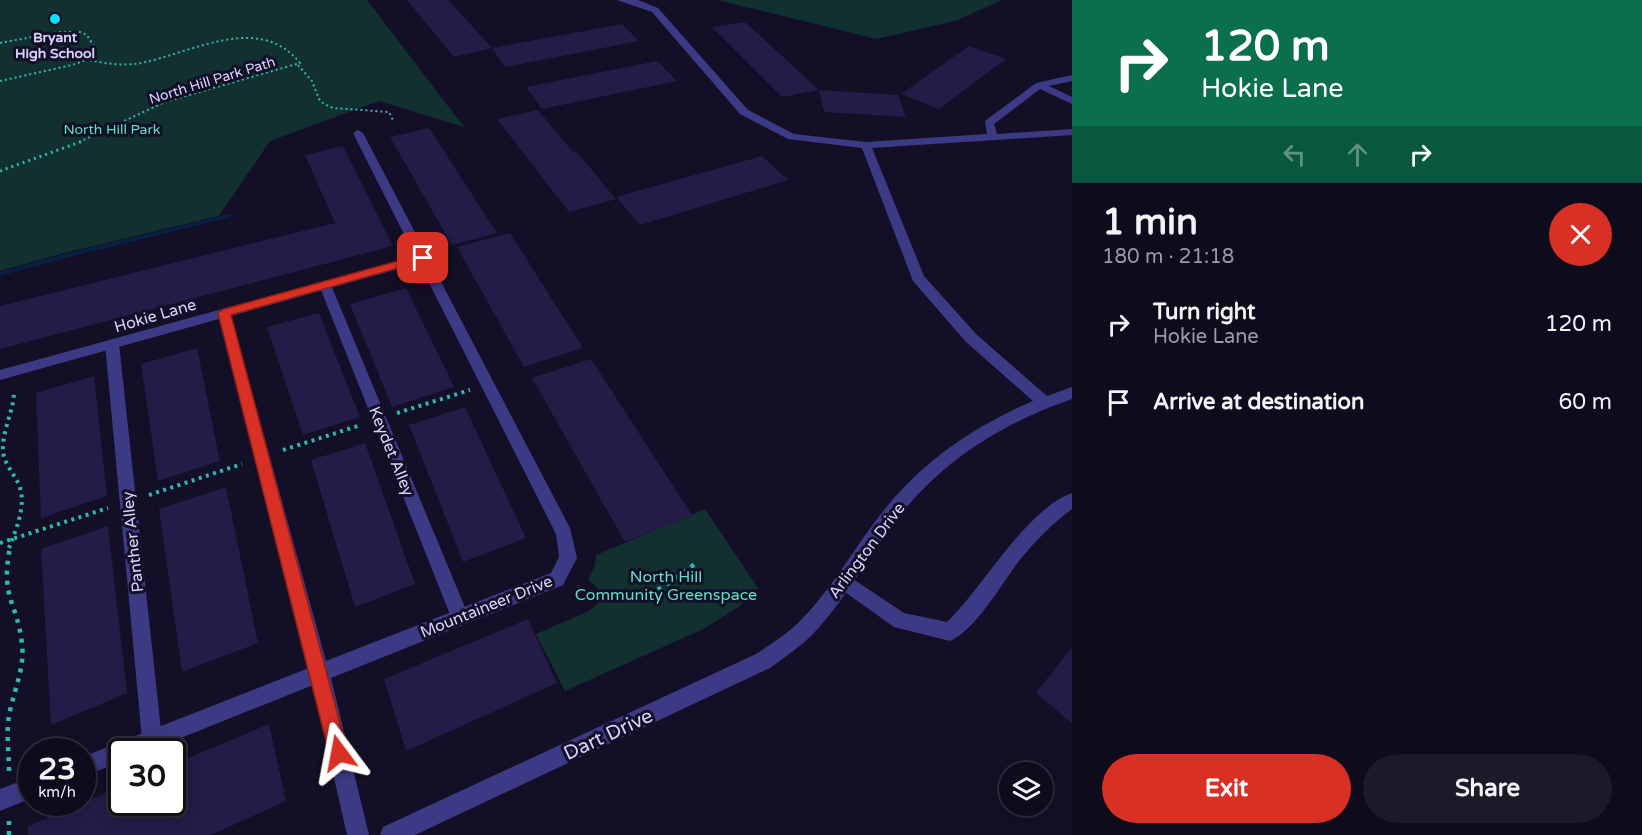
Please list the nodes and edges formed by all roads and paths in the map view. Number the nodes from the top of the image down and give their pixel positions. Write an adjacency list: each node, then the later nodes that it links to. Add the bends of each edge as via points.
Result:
1 (621, 0): 13 (street, via 655,10 744,112 792,136)
2 (0, 43): 3 (path, via 80,32 88,36 97,51)
3 (90, 60): 4 (path, North Hill Park Path, via 132,64 228,40 259,39 286,47); 6 (path, North Hill Park Path)
4 (298, 65): 9 (path, North Hill Park Path, via 324,104 388,112); 14 (path, North Hill Park Path, via 165,102 78,143)
5 (1072, 78): 7 (street)
6 (0, 81)
7 (1039, 85): 8 (street); 12 (street, via 989,123)
8 (1072, 101)
9 (393, 120)
10 (1072, 132): 12 (street)
11 (358, 133): 15 (street, Mountaineer Drive)
12 (993, 137): 13 (street)
13 (866, 145): 22 (street, via 918,278 971,338)
14 (0, 171)
15 (423, 258): 16 (street, Hokie Lane); 27 (street, Mountaineer Drive, via 564,533 568,558 557,579)
16 (325, 285): 17 (street, Hokie Lane); 27 (street, Keydet Alley)
17 (224, 313): 18 (street, Hokie Lane); 29 (street)
18 (112, 344): 19 (street, Hokie Lane); 30 (street, Panther Alley)
19 (0, 375)
20 (14, 391): 32 (path, via 14,409 4,432 3,452 20,483 22,497 3,579 5,601 21,635 22,656 8,718)
21 (1072, 393): 22 (street, Arlington Drive)
22 (1044, 402): 25 (street, Arlington Drive, via 982,432 950,455 901,502)
23 (1072, 500): 25 (street, via 1049,516 1015,553 968,616 950,632 900,621)
24 (695, 564): 26 (path, via 661,588)
25 (844, 581): 28 (street, Arlington Drive)
26 (630, 601)
27 (460, 617): 29 (street, Mountaineer Drive)
28 (815, 617): 36 (street, Dart Drive, via 790,642 762,661)
29 (320, 673): 31 (street, Mountaineer Drive); 35 (street)
30 (152, 738)
31 (155, 738)
32 (10, 744)
33 (18, 793): 34 (street)
34 (0, 800)
35 (358, 835)
36 (391, 835)

